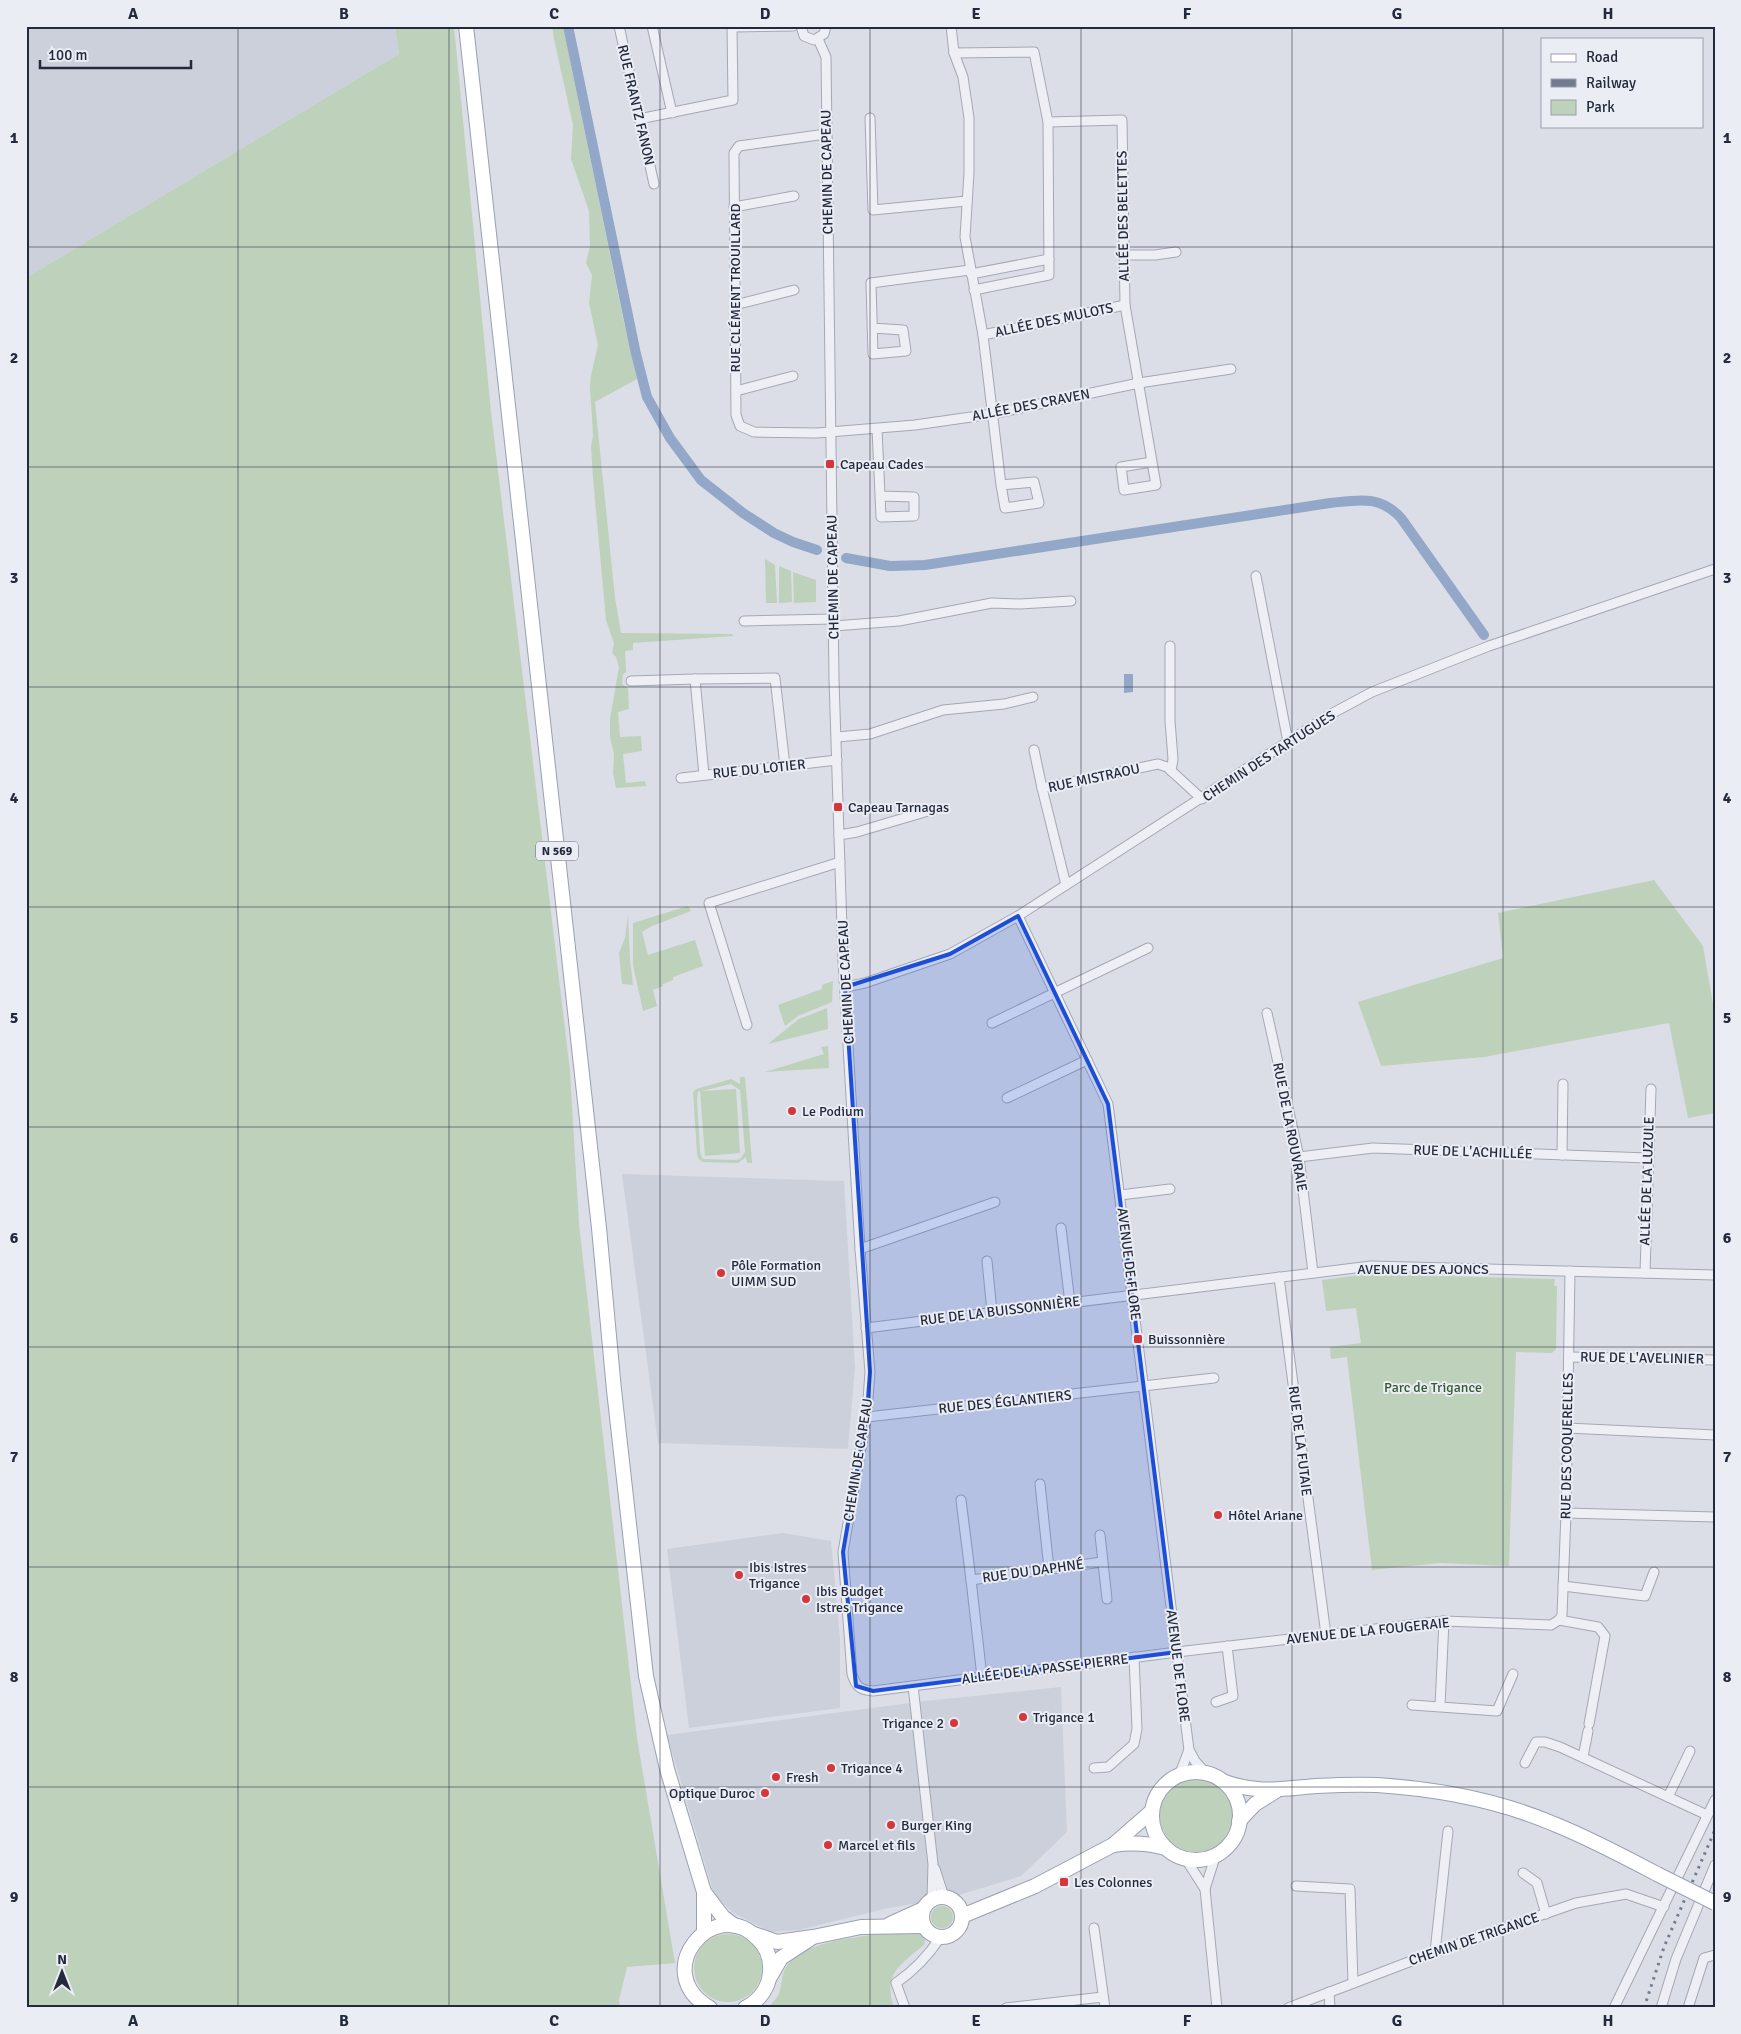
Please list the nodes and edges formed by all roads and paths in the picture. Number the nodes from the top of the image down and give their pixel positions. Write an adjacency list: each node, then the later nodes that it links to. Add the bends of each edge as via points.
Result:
1 (466, 26): 145 (main road, N 569, via 646,1676 667,1769)
2 (618, 26): 13 (street, RUE FRANTZ FANON)
3 (652, 26): 11 (street)
4 (793, 26): 8 (street)
5 (801, 26): 9 (street, via 807,38)
6 (826, 26): 9 (street)
7 (951, 26): 10 (street)
8 (732, 27): 11 (street, via 733,100)
9 (818, 39): 15 (street, CHEMIN DE CAPEAU, via 826,57)
10 (954, 53): 14 (street, via 1034,52); 18 (street, via 963,77 969,118)
11 (672, 113): 13 (street)
12 (870, 118): 18 (street, via 872,210)
13 (639, 119): 16 (street, RUE FRANTZ FANON)
14 (1048, 122): 21 (street, ALLÉE DES BELETTES, via 1122,120); 22 (street)
15 (826, 134): 19 (street, RUE CLÉMENT TROUILLARD, via 739,146 734,153); 36 (street, CHEMIN DE CAPEAU)
16 (654, 184)
17 (794, 196): 19 (street)
18 (967, 201): 23 (street, via 965,237)
19 (734, 207): 26 (street, RUE CLÉMENT TROUILLARD)
20 (1176, 252): 21 (street)
21 (1124, 255): 27 (street, ALLÉE DES BELETTES)
22 (1049, 259): 23 (street); 25 (street, via 1049,275)
23 (971, 272): 25 (street); 28 (street, via 872,283)
24 (794, 290): 26 (street)
25 (974, 290): 29 (street)
26 (735, 305): 33 (street, RUE CLÉMENT TROUILLARD)
27 (1125, 305): 29 (street, ALLÉE DES MULOTS); 32 (street, ALLÉE DES BELETTES)
28 (872, 328): 28 (street, via 903,330 906,351 873,354)
29 (983, 335): 34 (street)
30 (1231, 370): 32 (street, ALLÉE DES CRAVEN)
31 (793, 376): 33 (street)
32 (1140, 383): 34 (street, ALLÉE DES CRAVEN); 37 (street, ALLÉE DES BELETTES)
33 (736, 391): 36 (street, RUE CLÉMENT TROUILLARD, via 736,415 740,426 754,432)
34 (992, 414): 35 (street, ALLÉE DES CRAVEN); 38 (street)
35 (877, 429): 36 (street, ALLÉE DES CRAVEN); 39 (street)
36 (831, 431): 44 (street, CHEMIN DE CAPEAU)
37 (1152, 462): 37 (street, ALLÉE DES BELETTES, via 1121,467 1124,490 1156,485)
38 (1001, 485): 38 (street, via 1005,508 1039,504 1034,482)
39 (880, 496)
40 (1715, 569): 50 (street, CHEMIN DES TARTUGUES, via 1489,646 1372,692)
41 (1256, 576): 50 (street)
42 (1071, 601): 44 (street, via 992,603 899,621)
43 (744, 621): 44 (street)
44 (834, 622): 49 (street, CHEMIN DE CAPEAU)
45 (1170, 646): 54 (street, via 1170,721 1174,759)
46 (695, 679): 47 (street); 53 (street, via 774,678); 55 (street)
47 (631, 681)
48 (1033, 697): 49 (street, via 1004,704 943,710 870,734)
49 (837, 737): 52 (street, CHEMIN DE CAPEAU)
50 (1288, 742): 58 (street, CHEMIN DES TARTUGUES)
51 (1034, 750): 57 (street)
52 (837, 760): 53 (street, RUE DU LOTIER); 60 (street, CHEMIN DE CAPEAU)
53 (785, 766): 55 (street, RUE DU LOTIER)
54 (1171, 771): 57 (street, RUE MISTRAOU, via 1158,764); 58 (street, RUE MISTRAOU)
55 (704, 775): 56 (street, RUE DU LOTIER)
56 (681, 778)
57 (1042, 788): 62 (street, RUE MISTRAOU)
58 (1202, 799): 62 (street, CHEMIN DES TARTUGUES)
59 (935, 808): 60 (street)
60 (839, 835): 61 (street, CHEMIN DE CAPEAU)
61 (840, 862): 65 (street, CHEMIN DE CAPEAU); 69 (street, via 709,903)
62 (1066, 886): 63 (street, CHEMIN DES TARTUGUES)
63 (1018, 916): 65 (street, CHEMIN DES TARTUGUES, via 950,954); 66 (street, AVENUE DE FLORE)
64 (1148, 948): 66 (street)
65 (845, 987): 81 (street, CHEMIN DE CAPEAU)
66 (1055, 992): 68 (street); 70 (street, AVENUE DE FLORE)
67 (1267, 1012): 75 (street, RUE DE LA ROUVRAIE)
68 (992, 1023)
69 (747, 1025)
70 (1087, 1060): 73 (street); 78 (street, AVENUE DE FLORE, via 1108,1104)
71 (1563, 1084): 74 (street)
72 (1651, 1089): 76 (street, ALLÉE DE LA LUZULE)
73 (1006, 1098)
74 (1562, 1155): 75 (street, RUE DE L'ACHILLÉE, via 1373,1148); 76 (street, RUE DE L'ACHILLÉE)
75 (1299, 1157): 84 (street, RUE DE LA ROUVRAIE)
76 (1648, 1158): 85 (street, ALLÉE DE LA LUZULE)
77 (1170, 1189): 78 (street)
78 (1120, 1195): 88 (street, AVENUE DE FLORE)
79 (996, 1202): 81 (street)
80 (1061, 1228): 89 (street)
81 (860, 1249): 91 (street, CHEMIN DE CAPEAU)
82 (987, 1261): 90 (street)
83 (1570, 1271): 84 (street, AVENUE DES AJONCS, via 1371,1266); 85 (street, AVENUE DES AJONCS); 92 (street, RUE DES COQUERELLES)
84 (1313, 1273): 87 (street, AVENUE DES AJONCS)
85 (1644, 1273): 86 (street, AVENUE DES AJONCS)
86 (1715, 1275)
87 (1279, 1277): 88 (street, AVENUE DES AJONCS); 112 (street, RUE DE LA FUTAIE)
88 (1134, 1295): 89 (street, RUE DE LA BUISSONNIÈRE); 95 (street, AVENUE DE FLORE)
89 (1070, 1303): 90 (street, RUE DE LA BUISSONNIÈRE)
90 (992, 1312): 91 (street, RUE DE LA BUISSONNIÈRE)
91 (866, 1328): 96 (street, CHEMIN DE CAPEAU, via 870,1372)
92 (1569, 1357): 93 (street, RUE DE L'AVELINIER); 97 (street, RUE DES COQUERELLES)
93 (1715, 1360)
94 (1214, 1378): 95 (street, RUE DES ÉGLANTIERS)
95 (1143, 1387): 96 (street, RUE DES ÉGLANTIERS); 114 (street, AVENUE DE FLORE)
96 (867, 1417): 118 (street, CHEMIN DE CAPEAU, via 843,1552 852,1674 856,1686 862,1690)
97 (1567, 1428): 98 (street); 101 (street, RUE DES COQUERELLES)
98 (1715, 1435)
99 (1040, 1484): 105 (street)
100 (961, 1500): 107 (street)
101 (1566, 1513): 102 (street); 108 (street, RUE DES COQUERELLES)
102 (1715, 1517)
103 (1100, 1535): 104 (street, RUE DU DAPHNÉ)
104 (1102, 1562): 105 (street, RUE DU DAPHNÉ); 109 (street, RUE DU DAPHNÉ)
105 (1049, 1568): 107 (street, RUE DU DAPHNÉ)
106 (1654, 1572): 108 (street, via 1645,1596)
107 (971, 1580): 117 (street, RUE DU DAPHNÉ)
108 (1563, 1586): 110 (street, RUE DES COQUERELLES)
109 (1107, 1599)
110 (1559, 1620): 111 (street, AVENUE DE LA FOUGERAIE, via 1551,1625); 124 (street, via 1598,1627 1605,1636)
111 (1444, 1621): 112 (street, AVENUE DE LA FOUGERAIE); 121 (street)
112 (1326, 1635): 113 (street, AVENUE DE LA FOUGERAIE)
113 (1227, 1646): 114 (street, AVENUE DE LA FOUGERAIE); 119 (street, via 1233,1696)
114 (1177, 1652): 115 (street, ALLÉE DE LA PASSE PIERRE); 122 (street, AVENUE DE FLORE)
115 (1134, 1658): 117 (street, ALLÉE DE LA PASSE PIERRE); 126 (street, via 1137,1729 1134,1744 1108,1767)
116 (1514, 1674): 121 (street, via 1497,1711)
117 (982, 1677): 118 (street, ALLÉE DE LA PASSE PIERRE)
118 (913, 1686): 146 (street, via 933,1864)
119 (1216, 1702)
120 (1412, 1705): 121 (street)
121 (1440, 1706)
122 (1189, 1750): 127 (street, AVENUE DE FLORE); 128 (street, AVENUE DE FLORE)
123 (1690, 1751): 131 (street)
124 (1583, 1758): 125 (street, via 1560,1746 1536,1742); 131 (street)
125 (1525, 1762)
126 (1094, 1768)
127 (1206, 1773): 128 (main road); 129 (main road)
128 (1176, 1776): 133 (main road, via 1160,1790)
129 (1222, 1781): 130 (main road, via 1252,1789); 135 (main road, via 1236,1799)
130 (1276, 1790): 135 (main road, via 1255,1804); 147 (main road, bridge, via 1376,1785 1478,1799 1553,1823)
131 (1668, 1797): 134 (street)
132 (1715, 1800): 134 (street)
133 (1152, 1811): 137 (main road); 138 (main road, via 1152,1824)
134 (1707, 1815): 148 (street)
135 (1239, 1822): 139 (main road, via 1235,1835)
136 (1448, 1831): 159 (street)
137 (1113, 1845): 138 (main road, via 1128,1842); 149 (main road, via 1034,1886 996,1902)
138 (1166, 1848): 140 (main road)
139 (1216, 1854): 140 (main road, via 1196,1860); 144 (street)
140 (1185, 1858): 144 (street)
141 (1715, 1864): 176 (street, via 1676,1959)
142 (1522, 1873): 150 (street, via 1537,1883)
143 (1296, 1886): 162 (street, via 1350,1889)
144 (1205, 1889): 173 (street)
145 (704, 1892): 151 (main road, N 569, via 723,1917); 155 (main road, N 569)
146 (933, 1902): 149 (main road); 152 (main road); 153 (main road, via 921,1921)
147 (1715, 1903)
148 (1664, 1907): 150 (street, CHEMIN DE TRIGANCE, via 1626,1894 1576,1903); 166 (street)
149 (960, 1910): 158 (main road, via 958,1930)
150 (1546, 1914): 159 (street, CHEMIN DE TRIGANCE)
151 (735, 1926): 155 (main road, via 724,1925); 156 (main road, N 569)
152 (886, 1926): 153 (main road); 157 (main road, via 861,1927)
153 (923, 1926): 158 (main road, via 927,1932)
154 (1094, 1928): 165 (street)
155 (704, 1932): 163 (main road, via 687,1952 684,1965 685,1979)
156 (754, 1934): 157 (main road, via 778,1942); 161 (main road, via 768,1954)
157 (813, 1937): 161 (main road, via 781,1958)
158 (940, 1938): 170 (street, via 928,1956 896,1982)
159 (1435, 1952): 162 (street, CHEMIN DE TRIGANCE)
160 (1715, 1955): 177 (street, via 1704,1958)
161 (770, 1978): 169 (main road, via 759,1998)
162 (1353, 1982): 164 (street, CHEMIN DE TRIGANCE)
163 (691, 1992): 167 (main road); 168 (main road)
164 (1329, 1992): 174 (street, CHEMIN DE TRIGANCE); 175 (street)
165 (1103, 1997): 171 (street); 172 (street)
166 (1615, 2007)
167 (695, 2008)
168 (710, 2008)
169 (745, 2008)
170 (905, 2008)
171 (1006, 2008)
172 (1105, 2008)
173 (1217, 2008)
174 (1288, 2008)
175 (1330, 2008)
176 (1661, 2008)
177 (1688, 2008)

